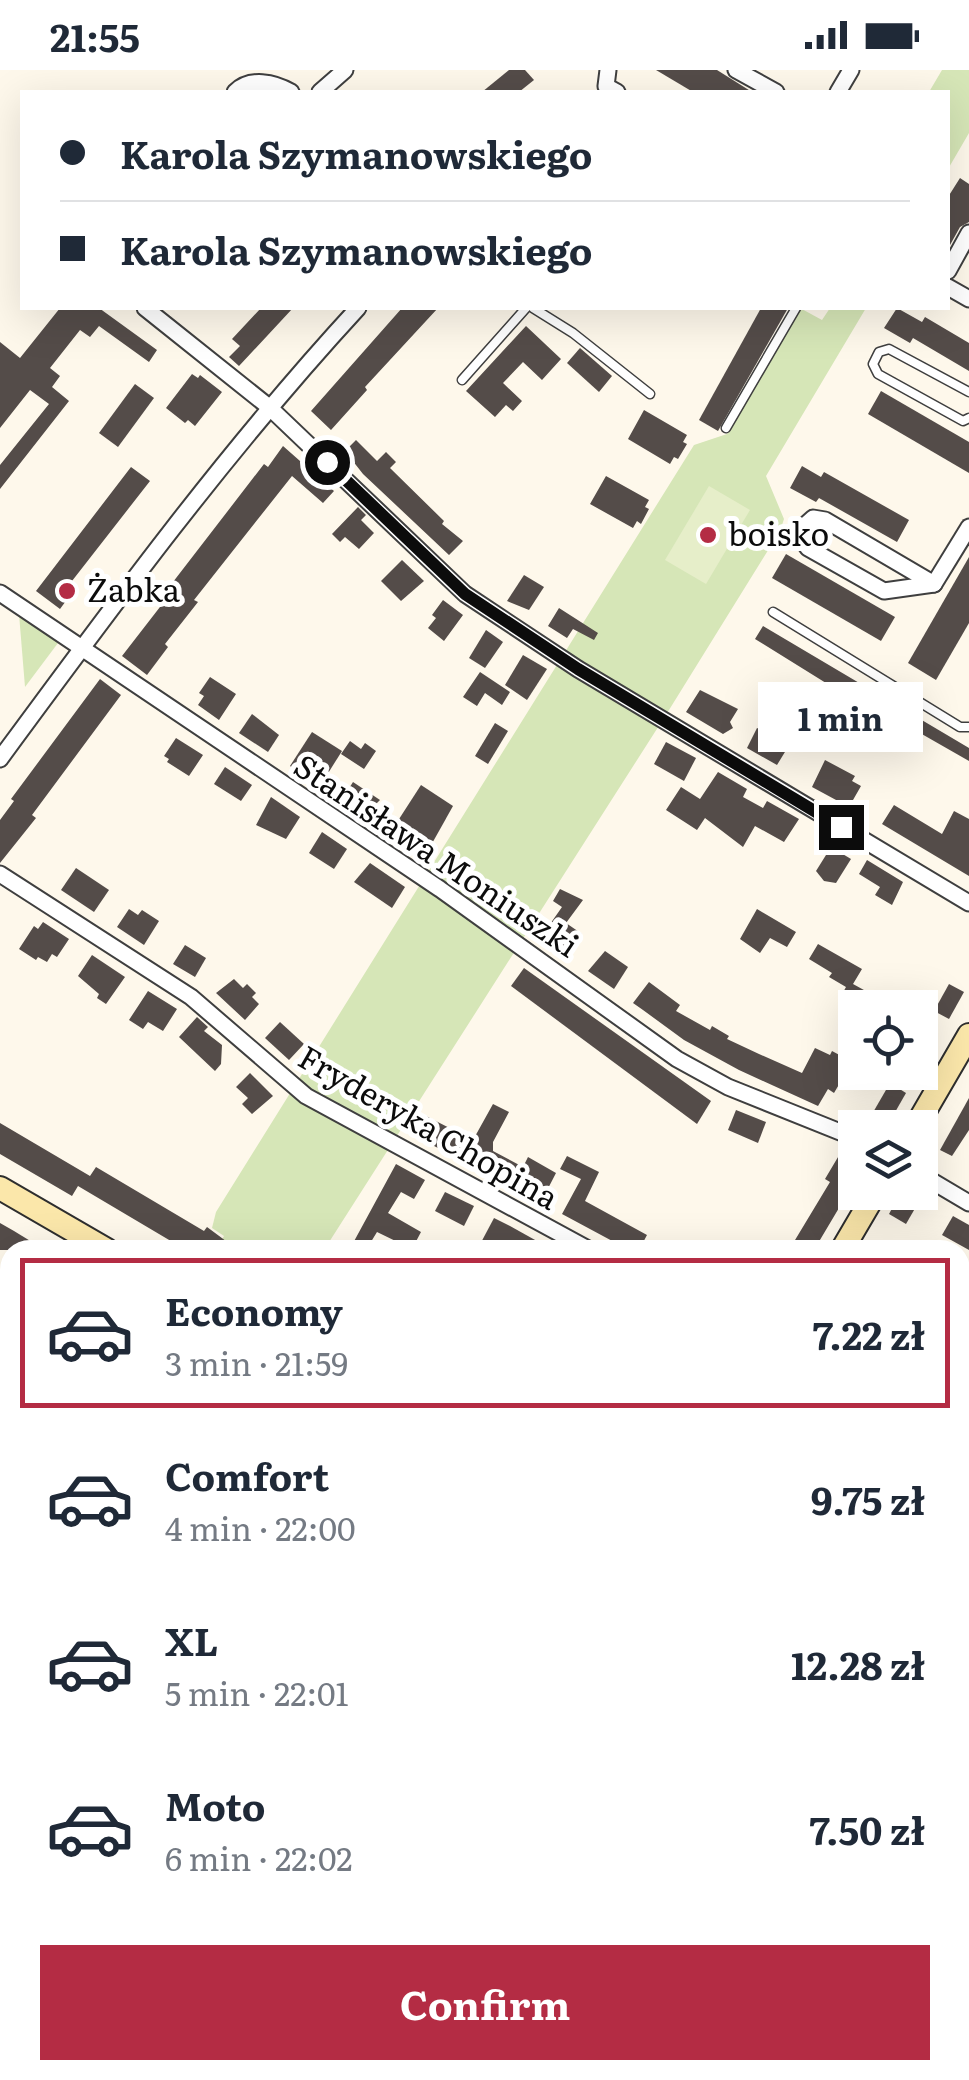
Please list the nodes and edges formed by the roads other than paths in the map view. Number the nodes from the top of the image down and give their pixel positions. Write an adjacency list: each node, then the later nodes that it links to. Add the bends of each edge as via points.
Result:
1 (345, 70): 5 (street)
2 (736, 70): 6 (street)
3 (237, 90): 4 (street, via 260,82)
4 (287, 90)
5 (328, 90)
6 (772, 90)
7 (969, 233): 8 (street)
8 (950, 267)
9 (147, 310): 17 (street)
10 (356, 310): 17 (street)
11 (528, 310): 14 (lane)
12 (533, 310): 16 (lane)
13 (795, 310): 19 (lane)
14 (462, 380)
15 (969, 392): 18 (lane, via 889,349 878,352 873,364 878,374 924,400 962,421)
16 (650, 394)
17 (268, 407): 24 (street); 28 (street, via 465,594)
18 (969, 418)
19 (726, 428)
20 (969, 528): 21 (street)
21 (934, 584): 21 (street, via 824,520 812,518 804,526 808,548 884,592)
22 (0, 592): 24 (street, Stanisława Moniuszki)
23 (773, 612): 25 (lane)
24 (80, 647): 26 (street); 31 (street, Stanisława Moniuszki, via 525,948 677,1059)
25 (969, 727)
26 (0, 759)
27 (0, 874): 37 (street, Fryderyka Chopina, via 191,997 306,1096)
28 (969, 903)
29 (969, 1035): 30 (street)
30 (925, 1110)
31 (838, 1131)
32 (938, 1184): 34 (street)
33 (0, 1188): 36 (street)
34 (969, 1202)
35 (865, 1210): 38 (street)
36 (90, 1240)
37 (572, 1240)
38 (848, 1240)

